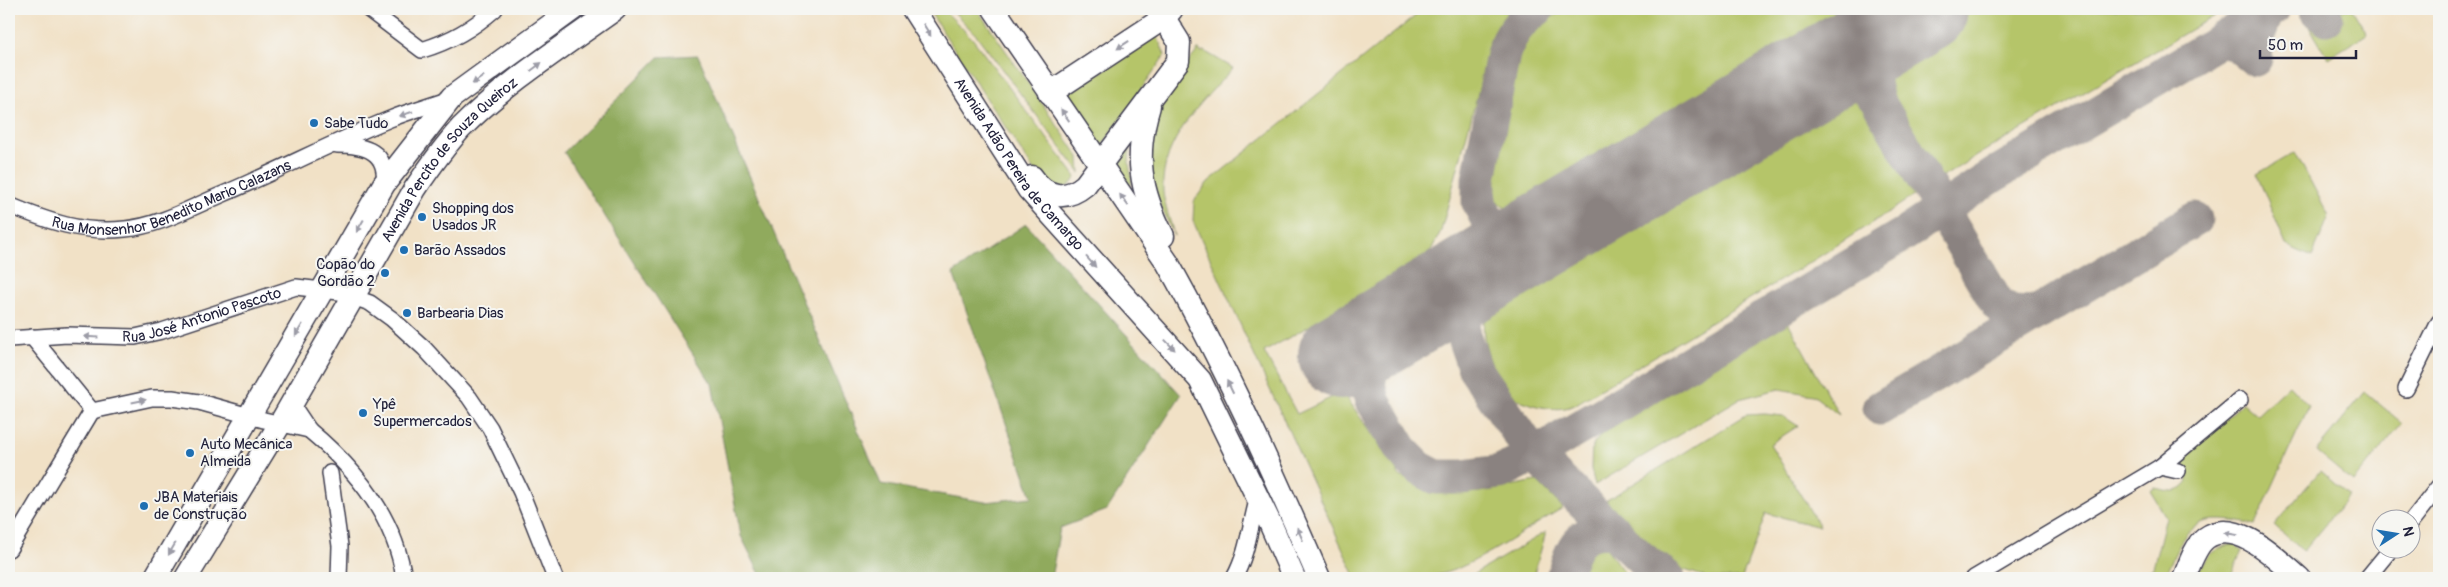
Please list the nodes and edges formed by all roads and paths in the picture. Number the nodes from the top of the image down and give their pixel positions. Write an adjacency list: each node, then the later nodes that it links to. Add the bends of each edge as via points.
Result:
1 (368, 9): 2 (street, via 422,50 462,34)
2 (495, 9)
3 (573, 9): 15 (main road, Avenida Percito de Souza Queiroz, one-way to 15)
4 (615, 9): 23 (main road, Avenida Percito de Souza Queiroz, one-way to 4, via 415,189 461,128 488,103)
5 (913, 9): 11 (main road, Avenida Adão Pereira de Camargo, one-way to 11)
6 (982, 9): 12 (main road)
7 (994, 9): 12 (main road)
8 (1165, 12): 9 (main road); 10 (main road)
9 (1144, 31): 10 (main road, via 1166,31); 13 (main road, one-way to 13)
10 (1179, 42): 14 (main road, via 1178,61)
11 (940, 52): 20 (main road, via 974,92 1038,186 1054,196 1065,196); 43 (main road, Avenida Adão Pereira de Camargo, one-way to 43, via 1029,190 1200,380 1258,497)
12 (1032, 66): 13 (main road)
13 (1050, 93): 16 (main road, one-way to 13)
14 (1153, 95): 18 (main road); 24 (main road, via 1140,146 1143,186)
15 (452, 97): 17 (street, Rua Monsenhor Benedito Mario Calazans, one-way to 17, via 390,119); 19 (main road, Avenida Percito de Souza Queiroz)
16 (1081, 138): 18 (main road); 20 (main road, via 1088,162)
17 (333, 145): 19 (street, Rua Monsenhor Benedito Mario Calazans, via 356,146 371,151 384,166); 21 (street, Rua Monsenhor Benedito Mario Calazans, via 149,226 86,230 38,218)
18 (1100, 165): 20 (main road); 24 (main road, one-way to 18, via 1150,235)
19 (384, 184): 22 (main road, Avenida Percito de Souza Queiroz, one-way to 22)
20 (1085, 185)
21 (9, 205)
22 (324, 288): 23 (street, Rua José Antonio Pascoto); 26 (street, Rua José Antonio Pascoto, one-way to 26, via 283,290 135,337); 33 (main road, Avenida Percito de Souza Queiroz, one-way to 33)
23 (362, 292): 31 (main road, Avenida Percito de Souza Queiroz); 51 (street, Rua José Antonio Pascoto, via 424,348 468,397 490,428 521,492)
24 (1190, 302): 54 (main road, one-way to 24)
25 (2439, 322): 28 (street)
26 (32, 337): 27 (street, Rua José Antonio Pascoto); 32 (street)
27 (9, 339)
28 (2436, 340): 29 (street)
29 (2406, 389)
30 (2240, 400): 38 (street)
31 (291, 403): 34 (main road, Avenida Percito de Souza Queiroz); 35 (street)
32 (92, 411): 33 (street, one-way to 33, via 152,398 172,398); 44 (street)
33 (249, 416): 34 (street); 47 (main road, Avenida Percito de Souza Queiroz, one-way to 47)
34 (280, 424): 35 (street); 48 (main road, Avenida Percito de Souza Queiroz)
35 (309, 430): 36 (street)
36 (325, 443): 37 (street); 40 (street)
37 (341, 460): 40 (street); 50 (street, via 370,493 389,527 402,561)
38 (2160, 467): 39 (street); 46 (street)
39 (2178, 471)
40 (330, 473): 49 (street, via 340,537)
41 (2439, 486): 42 (street)
42 (2420, 510)
43 (1260, 525): 52 (street); 53 (main road, Avenida Adão Pereira de Camargo)
44 (9, 548)
45 (2382, 560): 57 (street)
46 (1978, 577)
47 (155, 578)
48 (186, 578)
49 (339, 578)
50 (404, 578)
51 (556, 578)
52 (1234, 578)
53 (1294, 578)
54 (1319, 578)
55 (2184, 578): 56 (main road, one-way to 55, via 2257,543 2241,535 2221,532 2206,538)
56 (2300, 578)
57 (2367, 578)

